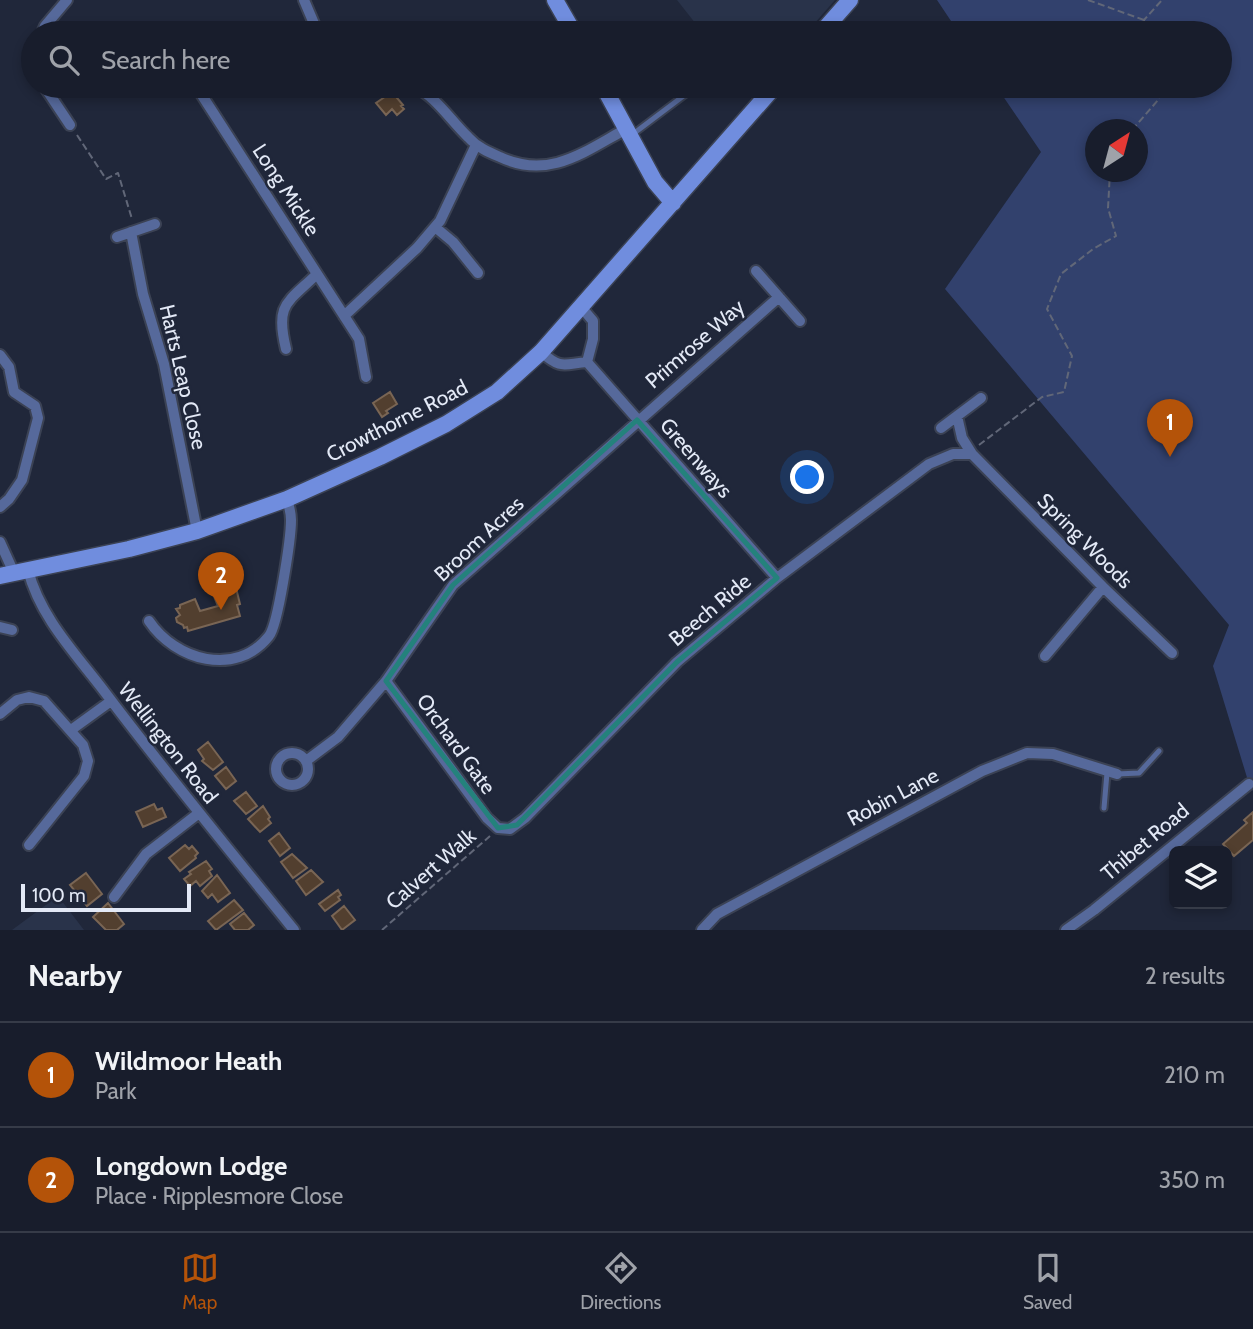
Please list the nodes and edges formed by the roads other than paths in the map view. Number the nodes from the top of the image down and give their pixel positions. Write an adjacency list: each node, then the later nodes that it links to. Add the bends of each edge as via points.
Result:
1 (67, 0): 5 (street)
2 (304, 0): 6 (street)
3 (555, 0): 7 (street)
4 (850, 0): 8 (street)
5 (49, 21)
6 (313, 21)
7 (566, 21)
8 (832, 21)
9 (52, 98): 15 (street)
10 (204, 98): 25 (street, Long Mickle)
11 (432, 98): 17 (street)
12 (610, 98): 16 (street)
13 (680, 98): 16 (lane)
14 (765, 98): 18 (street, Crowthorne Road)
15 (70, 125)
16 (628, 132): 17 (street, via 549,166 516,164); 18 (street)
17 (476, 145): 20 (street)
18 (673, 203): 27 (street, Crowthorne Road)
19 (155, 224): 21 (street)
20 (435, 227): 24 (street); 28 (street)
21 (134, 231): 22 (street); 44 (street, Harts Leap Close, via 143,294 164,364)
22 (117, 237)
23 (756, 271): 26 (street)
24 (478, 273)
25 (317, 274): 28 (street, Long Mickle); 30 (street, via 285,304 280,324)
26 (779, 297): 29 (street); 37 (street, Primrose Way)
27 (582, 308): 31 (street, Crowthorne Road); 33 (street, via 593,321)
28 (344, 316): 34 (street, Long Mickle, via 359,339)
29 (800, 321)
30 (286, 349)
31 (541, 352): 33 (street, via 562,366); 42 (street, Crowthorne Road, via 497,392 446,424)
32 (0, 355): 43 (street, via 9,367 14,392 40,404 22,480)
33 (587, 362): 37 (street, Greenways)
34 (366, 377)
35 (981, 398): 36 (street)
36 (957, 416): 38 (street); 39 (street, Spring Woods)
37 (638, 421): 47 (street, Greenways); 54 (street, Broom Acres, via 453,585)
38 (941, 428)
39 (962, 438): 40 (street); 41 (street, Spring Woods)
40 (953, 454): 41 (street, Beech Ride); 47 (street, Beech Ride, via 897,486)
41 (972, 454): 48 (street, Spring Woods)
42 (287, 499): 44 (street, Crowthorne Road); 49 (street, via 291,540 270,635 250,653 220,662 191,656 159,636)
43 (0, 507)
44 (197, 531): 46 (street, Crowthorne Road)
45 (0, 542): 46 (street, Wellington Road)
46 (14, 573): 55 (street, Wellington Road, via 33,589 47,616)
47 (777, 578): 64 (street, Beech Ride, via 677,662 517,825)
48 (1103, 587): 52 (street, Spring Woods); 53 (street)
49 (149, 621)
50 (0, 627): 51 (street)
51 (12, 631)
52 (1172, 653)
53 (1045, 656)
54 (386, 681): 59 (street, Broom Acres, via 338,737); 64 (street, Orchard Gate)
55 (111, 701): 57 (street); 63 (street, Wellington Road)
56 (0, 714): 57 (street, via 29,696 44,701)
57 (71, 730): 65 (street, via 88,761 84,776)
58 (1159, 751): 60 (lane, via 1139,773)
59 (306, 761)
60 (1112, 773): 62 (lane); 68 (street, Robin Lane, via 1053,754 1027,753 982,771 717,914)
61 (1249, 784): 69 (street, Thibet Road)
62 (1104, 808)
63 (199, 813): 66 (street, via 146,854); 67 (street, Wellington Road)
64 (498, 828)
65 (29, 845)
66 (114, 897)
67 (294, 930)
68 (702, 930)
69 (1066, 930)

